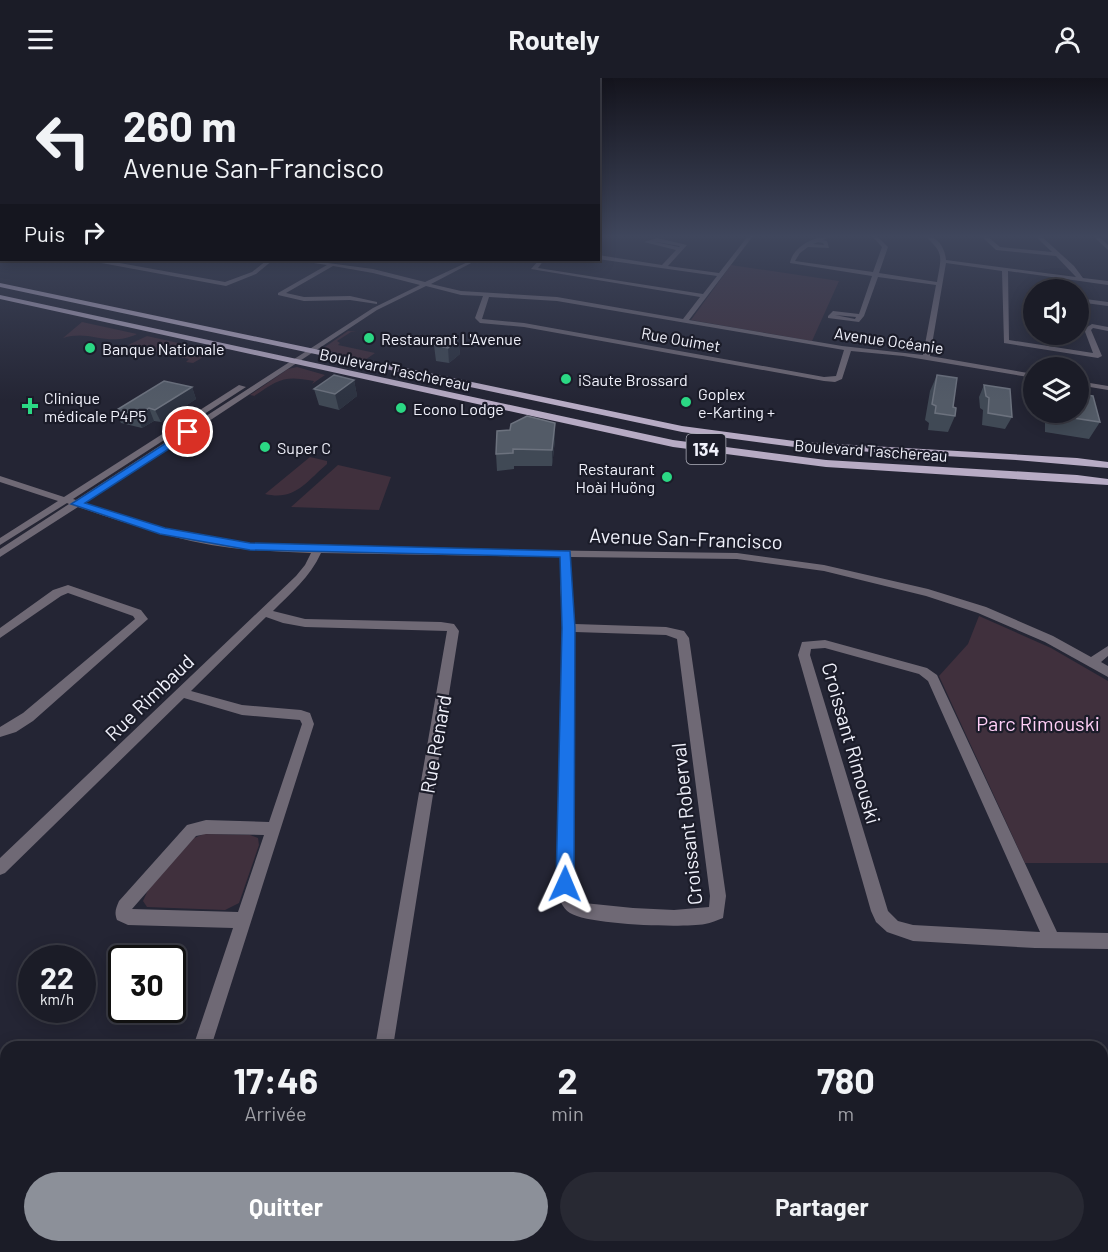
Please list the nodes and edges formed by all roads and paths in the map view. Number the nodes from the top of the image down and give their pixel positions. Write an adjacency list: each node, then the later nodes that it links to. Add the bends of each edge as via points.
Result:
1 (27, 291): 22 (main road, Boulevard Taschereau / 134)
2 (286, 291): 15 (street, via 280,294)
3 (403, 291): 15 (street)
4 (407, 291): 20 (street)
5 (451, 291): 11 (street, Avenue Océanie)
6 (671, 291): 12 (street)
7 (708, 291): 12 (street)
8 (870, 291): 17 (street)
9 (938, 291): 26 (street)
10 (1005, 291): 21 (street, via 1006,342 1098,356 1087,329)
11 (491, 293): 18 (street, Avenue Océanie, via 556,299); 23 (street, Rue Ouimet, via 480,321 524,325 824,379 839,377)
12 (704, 296): 18 (street)
13 (0, 297): 24 (main road, Boulevard Taschereau / 134)
14 (1089, 301): 16 (street)
15 (375, 303): 19 (street)
16 (1108, 304)
17 (861, 316)
18 (685, 321): 23 (street, Avenue Océanie)
19 (337, 326): 20 (street); 25 (street)
20 (346, 327): 25 (street)
21 (1108, 329)
22 (267, 342): 24 (main road, via 261,347); 25 (main road, Boulevard Taschereau / 134)
23 (848, 348): 26 (street, Avenue Océanie)
24 (240, 350): 28 (main road, Boulevard Taschereau / 134)
25 (305, 350): 27 (main road, Boulevard Taschereau / 134); 28 (street); 29 (street)
26 (926, 358): 31 (street, Avenue Océanie)
27 (346, 359): 30 (main road); 38 (main road, Boulevard Taschereau / 134, via 722,435 823,447)
28 (284, 360): 29 (main road, Boulevard Taschereau / 134); 34 (street)
29 (294, 362): 30 (main road, Boulevard Taschereau / 134); 35 (street)
30 (328, 369): 40 (main road, Boulevard Taschereau / 134, via 626,435 719,451 845,465)
31 (1023, 374)
32 (1089, 385): 33 (street)
33 (1108, 388)
34 (230, 394): 35 (street); 36 (street)
35 (241, 397): 37 (street)
36 (147, 447): 37 (street); 41 (street)
37 (159, 451): 42 (street)
38 (1108, 465)
39 (0, 480): 41 (street, Avenue San-Francisco)
40 (1108, 482)
41 (64, 500): 42 (street, Avenue San-Francisco); 43 (street)
42 (77, 504): 44 (street, Avenue San-Francisco, via 156,530 198,539); 46 (street)
43 (0, 542)
44 (318, 549): 45 (street, Avenue San-Francisco); 47 (street, Rue Rimbaud, via 306,572)
45 (566, 553): 48 (street, Croissant Roberval); 51 (street, Avenue San-Francisco, via 736,556 824,568 972,607 1034,632)
46 (0, 554)
47 (264, 612): 53 (street, Rue Rimbaud); 62 (street, Rue Renard, via 305,623 441,626 453,631)
48 (569, 628): 48 (street, Croissant Roberval, via 567,901 584,911 712,916 717,912 718,896 683,639 680,634 666,631)
49 (0, 634): 54 (street, via 68,589 137,613 142,619 28,717)
50 (1108, 650): 51 (street)
51 (1092, 663): 52 (street, Avenue San-Francisco)
52 (1108, 672)
53 (182, 693): 55 (street, via 242,710 301,715 307,720); 56 (street, Rue Rimbaud)
54 (0, 732)
55 (273, 830): 58 (street); 58 (street, via 192,830 125,906 123,914)
56 (6, 854): 57 (street, Rue Rimbaud)
57 (0, 868)
58 (245, 920): 61 (street)
59 (1052, 940): 59 (street, Croissant Rimouski, via 913,933 887,924 879,911 804,654 806,645 825,644 923,671 933,678); 60 (street, Croissant Rimouski)
60 (1108, 941)
61 (204, 1041)
62 (385, 1041)

